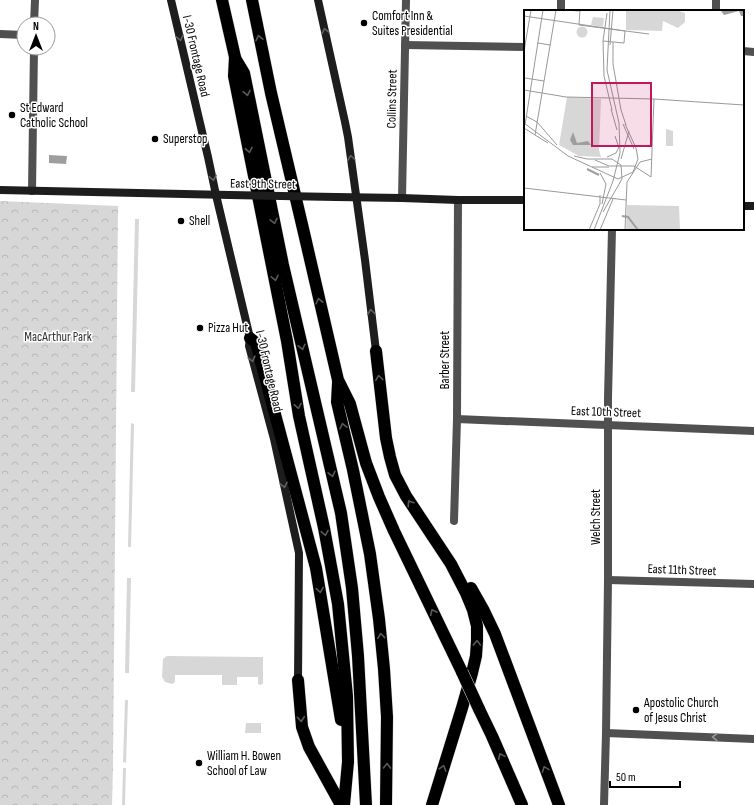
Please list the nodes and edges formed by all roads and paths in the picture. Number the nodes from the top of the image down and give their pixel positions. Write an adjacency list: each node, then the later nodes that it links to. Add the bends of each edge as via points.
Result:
1 (36, 0): 7 (street)
2 (171, 0): 18 (main road, I-30 Frontage Road, one-way to 18)
3 (222, 0): 15 (highway)
4 (252, 0): 26 (highway, one-way to 4)
5 (318, 0): 19 (main road, one-way to 5, via 345,122)
6 (406, 0): 10 (street, Collins Street)
7 (35, 16)
8 (0, 34): 9 (street)
9 (16, 34)
10 (405, 45): 11 (street); 20 (street, Collins Street)
11 (524, 47)
12 (744, 51): 13 (street)
13 (754, 52)
14 (34, 56): 17 (street)
15 (235, 57): 37 (highway, one-way to 37, via 234,76 338,604 347,696); 39 (highway, one-way to 39, via 244,74 283,264 341,513 352,588 358,656)
16 (0, 190): 17 (main road, East 9th Street)
17 (32, 191): 18 (main road, East 9th Street)
18 (216, 195): 19 (main road, East 9th Street, bridge); 24 (main road, I-30 Frontage Road)
19 (357, 196): 20 (main road, East 9th Street); 25 (main road, one-way to 19)
20 (402, 198): 21 (main road, East 9th Street)
21 (458, 200): 22 (main road, East 9th Street); 27 (street, Barber Street)
22 (524, 200)
23 (612, 230): 28 (street, Welch Street)
24 (250, 338): 34 (main road, I-30 Frontage Road, one-way to 34, via 249,346 274,439 299,553); 37 (highway, one-way to 37, via 256,343 316,568)
25 (376, 351): 31 (highway, one-way to 25, via 395,475 386,438)
26 (338, 380): 40 (highway, one-way to 26, via 387,717 379,619 370,554 337,402); 42 (highway, one-way to 26, bridge, via 492,736 394,531 366,463 350,404)
27 (457, 418): 28 (street, East 10th Street); 30 (street, Barber Street)
28 (608, 425): 29 (street, East 10th Street); 32 (street, Welch Street)
29 (754, 430)
30 (454, 520)
31 (425, 526): 41 (highway, one-way to 31, via 472,673 476,656 477,626 466,593); 43 (highway, one-way to 31, via 484,610 460,570)
32 (608, 580): 33 (street, East 11th Street); 35 (street, Welch Street)
33 (754, 584)
34 (298, 680): 38 (highway, one-way to 38, via 302,727 309,747)
35 (606, 733): 36 (street, one-way to 35); 44 (street, Welch Street)
36 (754, 739)
37 (348, 762): 38 (highway)
38 (343, 805)
39 (366, 805)
40 (386, 805)
41 (432, 805)
42 (522, 805)
43 (559, 805)
44 (604, 805)

